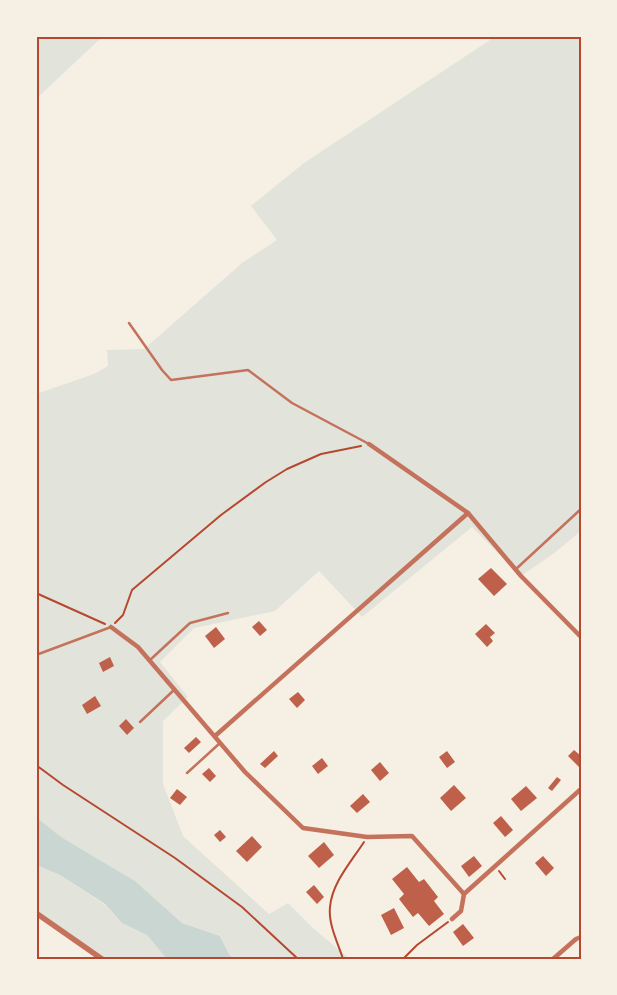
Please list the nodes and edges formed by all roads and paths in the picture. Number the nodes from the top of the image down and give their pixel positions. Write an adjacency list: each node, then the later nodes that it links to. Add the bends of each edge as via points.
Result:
1 (129, 323): 2 (lane, via 171,380 248,370 292,403)
2 (369, 444): 4 (street); 8 (path, via 321,454 266,482 221,515 132,590 122,614)
3 (581, 509): 5 (lane)
4 (468, 513): 5 (street); 14 (street)
5 (516, 570): 9 (street)
6 (36, 593): 8 (path)
7 (228, 613): 11 (lane, via 190,623)
8 (111, 627): 10 (lane); 11 (street)
9 (581, 637)
10 (36, 655)
11 (150, 660): 12 (street)
12 (174, 690): 13 (lane); 14 (street)
13 (140, 722)
14 (215, 736): 15 (street)
15 (220, 743): 17 (lane); 19 (street, via 303,828)
16 (36, 765): 27 (path, via 242,907)
17 (187, 773)
18 (581, 789): 20 (street)
19 (367, 837): 22 (street, via 412,836); 28 (path, via 336,884 330,907 332,926)
20 (494, 866): 21 (path); 22 (street)
21 (505, 879)
22 (464, 894): 24 (street, via 461,911)
23 (36, 913): 26 (street)
24 (452, 919): 29 (path)
25 (581, 937): 30 (street)
26 (102, 959)
27 (298, 959)
28 (343, 959)
29 (403, 959)
30 (552, 959)

